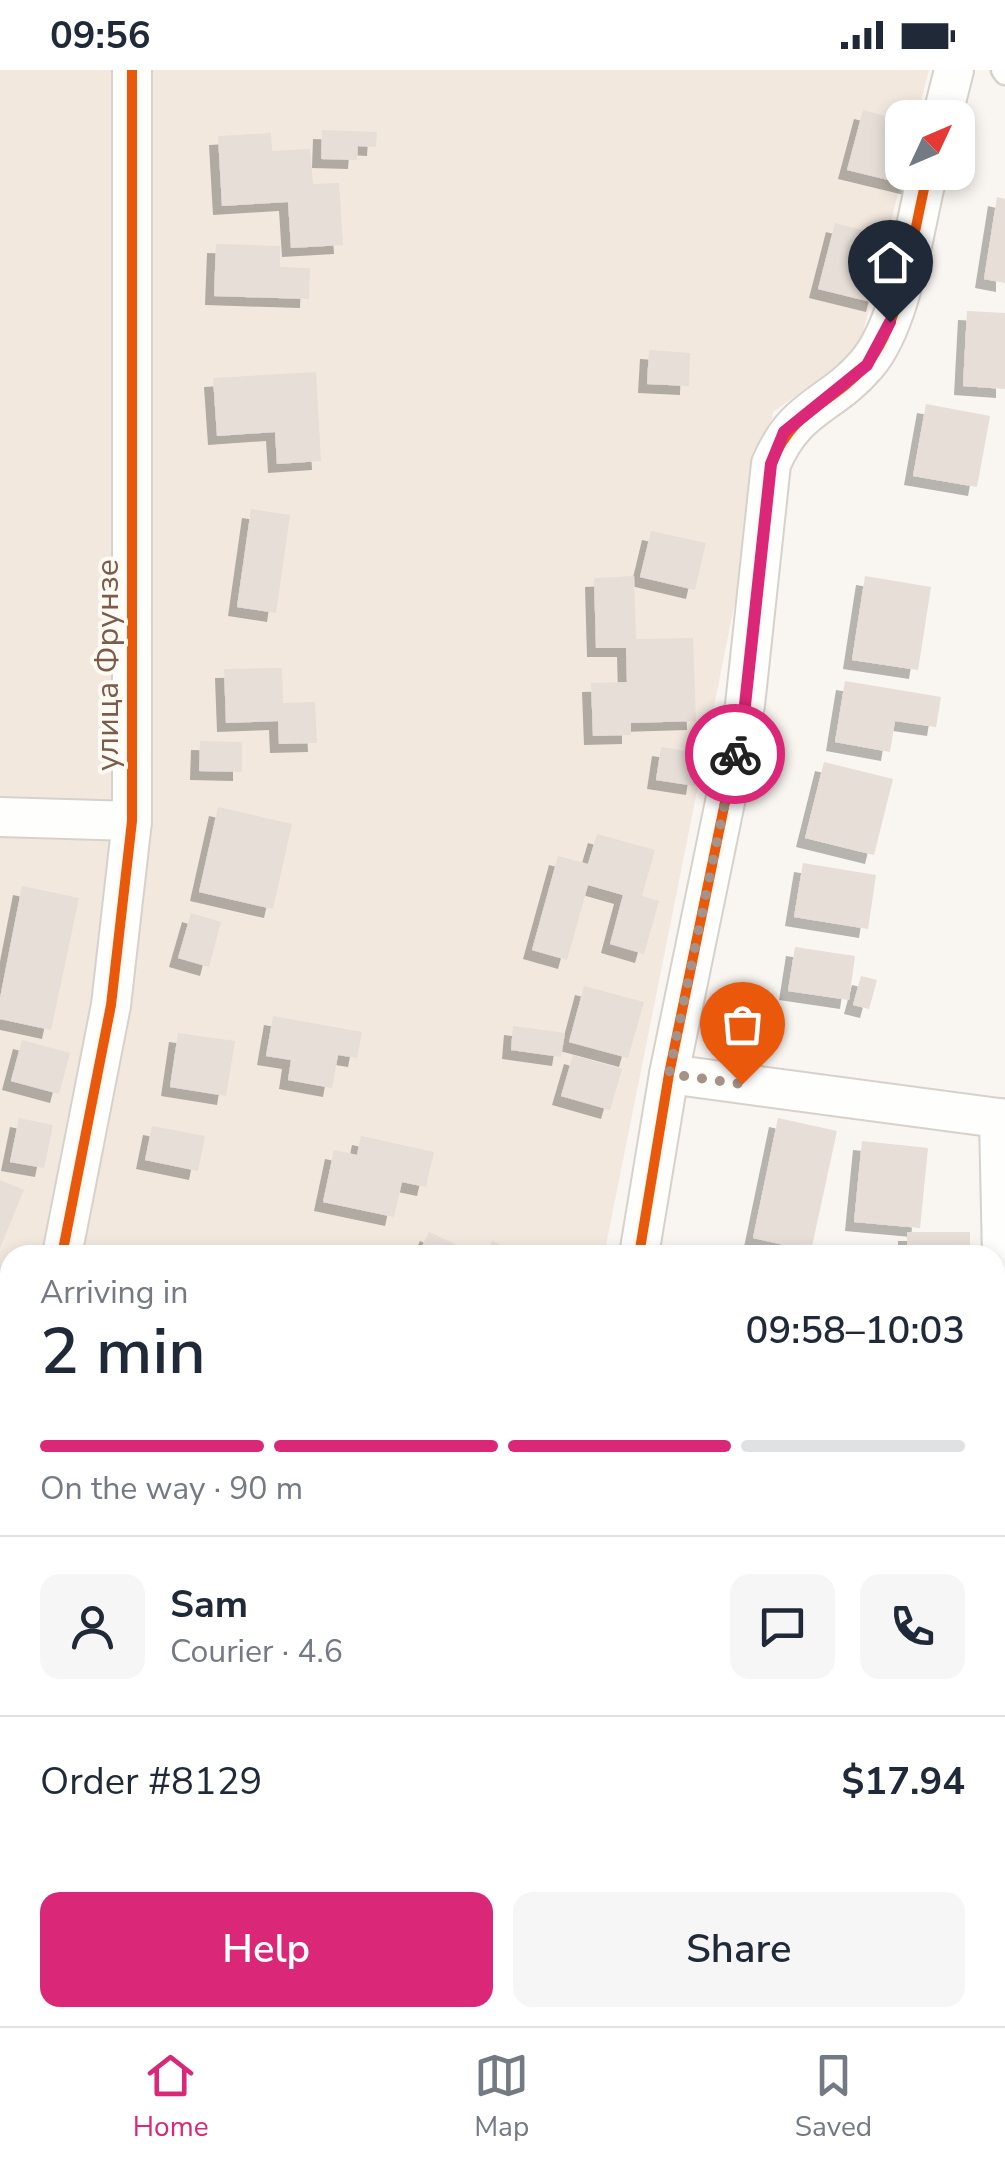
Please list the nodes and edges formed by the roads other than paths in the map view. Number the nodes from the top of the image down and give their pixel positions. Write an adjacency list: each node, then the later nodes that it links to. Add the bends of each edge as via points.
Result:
1 (132, 70): 6 (street, улица Фрунзе)
2 (954, 70): 3 (street)
3 (946, 100)
4 (923, 190): 7 (street, via 890,322 867,365 784,432 771,464 745,705)
5 (0, 816): 6 (street)
6 (132, 821): 9 (street, улица Фрунзе, via 111,1006)
7 (669, 1074): 8 (street); 10 (street)
8 (1002, 1119): 11 (street)
9 (64, 1245)
10 (641, 1245)
11 (1003, 1245)

